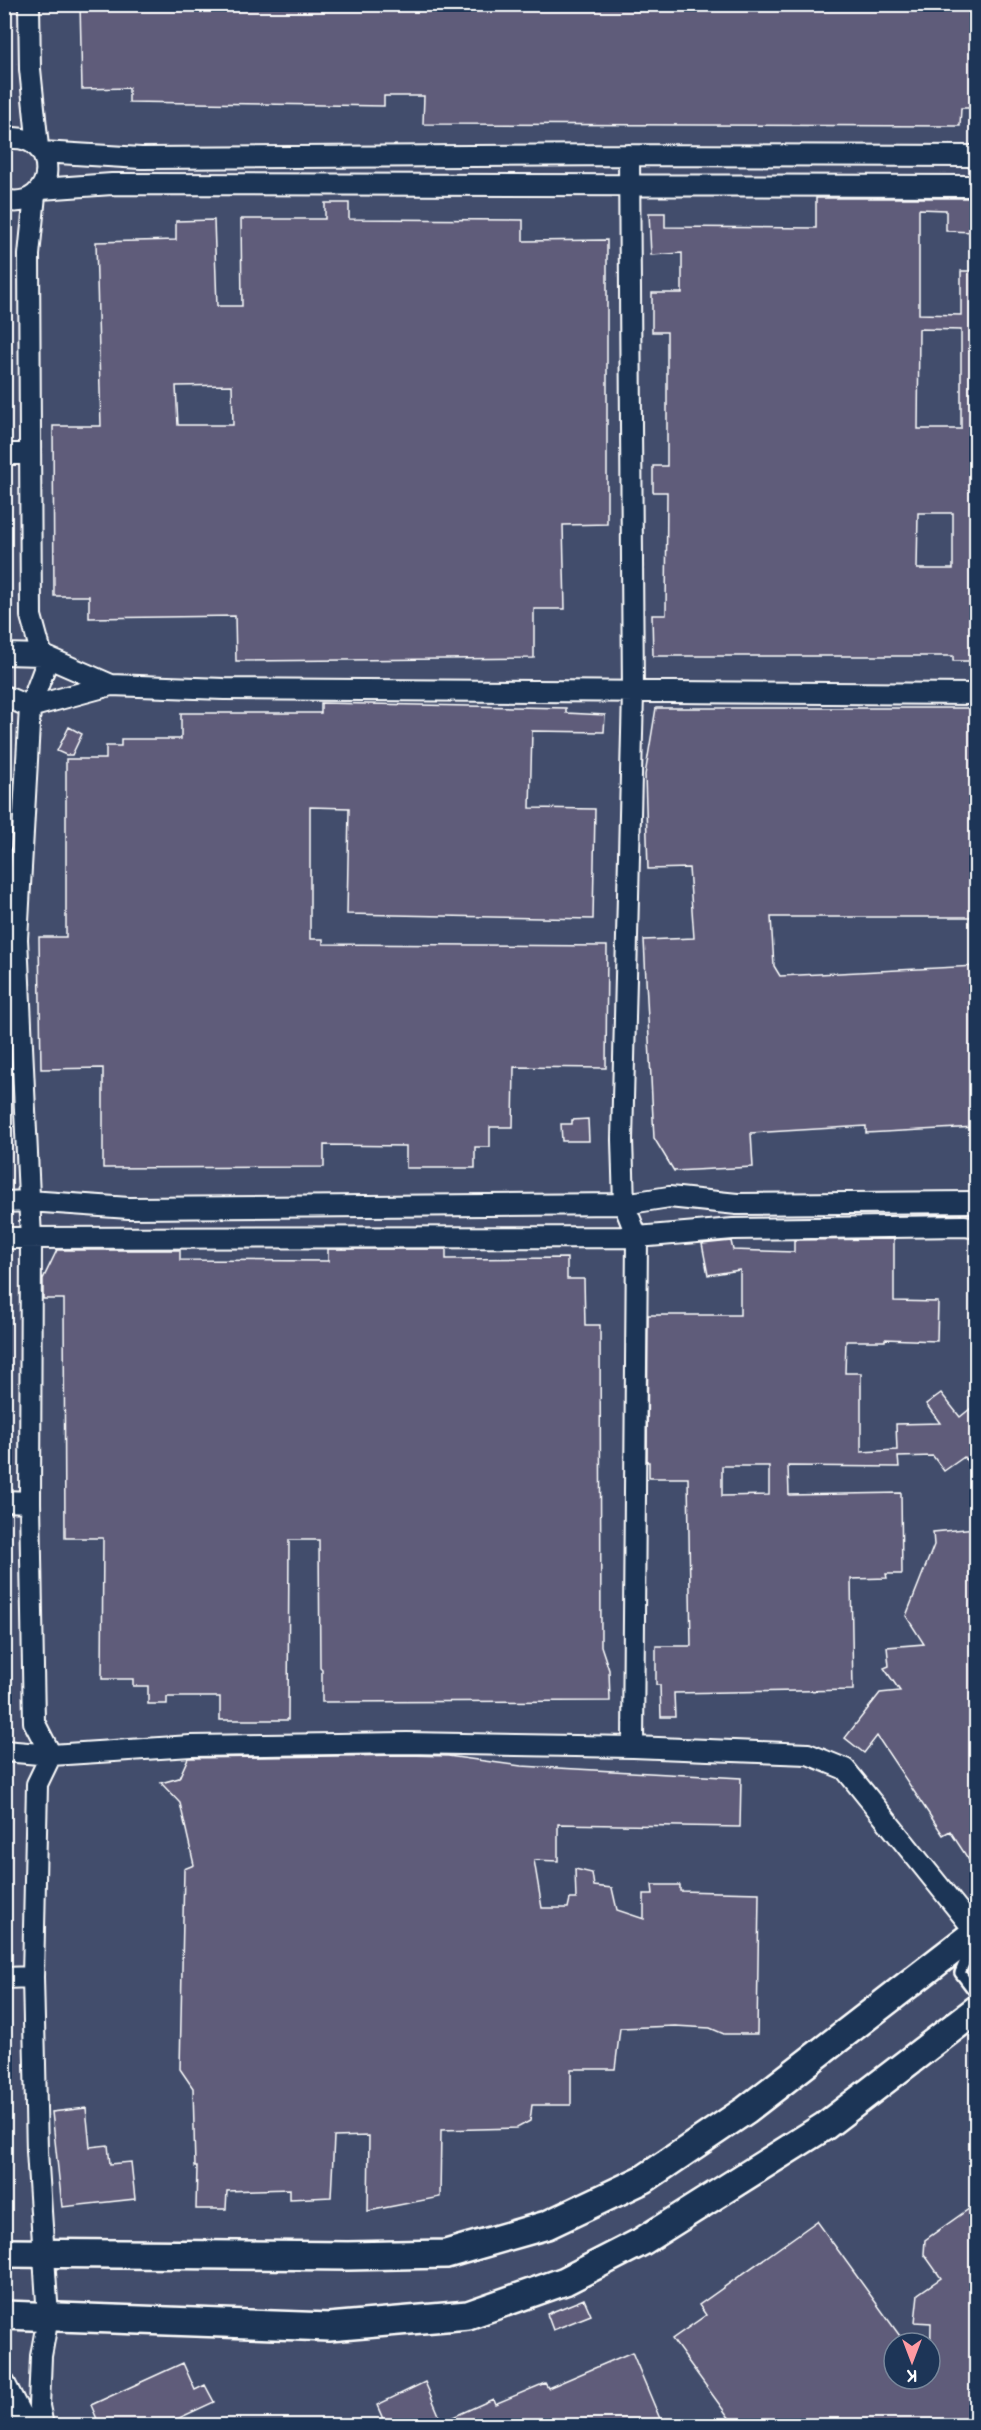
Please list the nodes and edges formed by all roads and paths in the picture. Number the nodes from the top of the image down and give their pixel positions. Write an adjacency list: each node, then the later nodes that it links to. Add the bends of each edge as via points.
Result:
1 (29, 4): 3 (street, via 30,69)
2 (4, 140): 3 (street, via 28,140)
3 (40, 150): 6 (street, via 141,158); 10 (street, via 47,172)
4 (629, 155): 5 (street); 6 (street); 8 (street)
5 (976, 156)
6 (260, 158): 7 (street)
7 (261, 184): 8 (street); 10 (street, via 112,184)
8 (629, 185): 9 (street); 17 (street)
9 (976, 186)
10 (38, 192): 11 (street, via 25,200); 13 (street, via 29,255)
11 (4, 200)
12 (4, 454): 13 (street)
13 (30, 454): 15 (street, via 31,616)
14 (4, 654): 15 (street)
15 (42, 655): 16 (street); 20 (street, via 45,667)
16 (111, 685): 17 (street); 20 (street)
17 (633, 693): 18 (street); 24 (street, via 622,1140)
18 (976, 694)
19 (4, 696): 20 (street)
20 (30, 707): 21 (street, via 17,939)
21 (29, 1201): 22 (street); 24 (street, via 129,1208); 28 (street)
22 (4, 1202)
23 (976, 1202): 24 (street, via 737,1204 669,1197)
24 (624, 1204): 26 (street)
25 (976, 1228): 26 (street, via 733,1229)
26 (638, 1237): 28 (street); 31 (street)
27 (4, 1238): 28 (street)
28 (31, 1239): 30 (street)
29 (4, 1501): 30 (street)
30 (30, 1502): 33 (street, via 34,1722)
31 (633, 1747): 33 (street, via 362,1743 191,1746); 34 (street, via 808,1754 845,1769)
32 (4, 1751): 33 (street)
33 (51, 1755): 35 (street, via 37,1784)
34 (976, 1932): 37 (lane, via 960,1973); 40 (street, via 746,2110 644,2179 548,2225 446,2254)
35 (33, 1977): 36 (street); 40 (street, via 37,2151)
36 (4, 1978)
37 (976, 1994)
38 (976, 2010): 42 (street, via 825,2126 641,2242 565,2281 468,2315 329,2327)
39 (4, 2253): 40 (street)
40 (45, 2253): 42 (street)
41 (4, 2315): 42 (street)
42 (48, 2317): 45 (street, via 41,2356 39,2406)
43 (4, 2382): 44 (street)
44 (29, 2426)
45 (43, 2426)

